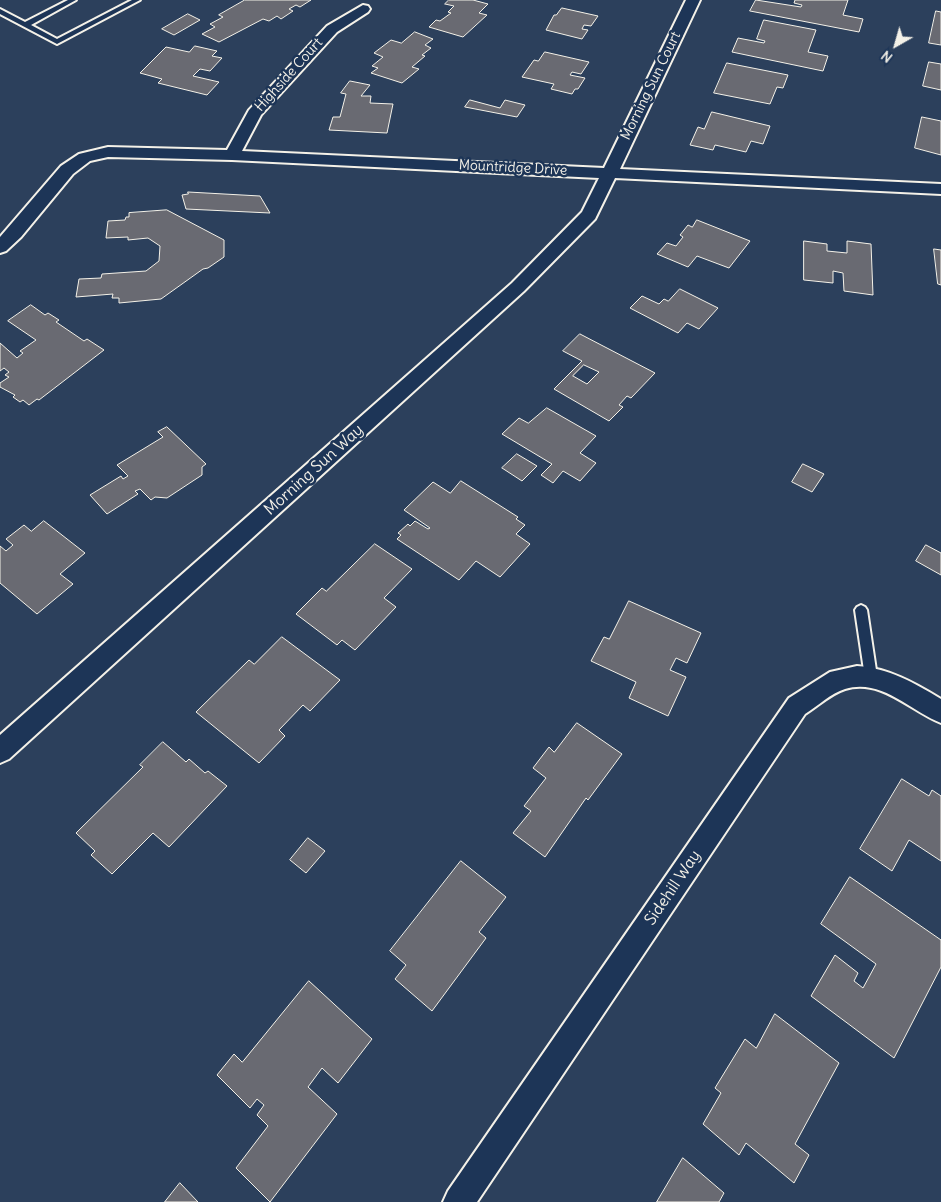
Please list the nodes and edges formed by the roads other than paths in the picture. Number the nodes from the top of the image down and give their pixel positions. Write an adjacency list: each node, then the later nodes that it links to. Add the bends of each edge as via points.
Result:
1 (73, 0): 6 (lane)
2 (137, 0): 6 (lane, via 57,42)
3 (693, 0): 8 (street, Morning Sun Court)
4 (363, 9): 7 (street, Highside Court, via 332,28 254,113)
5 (0, 11): 6 (lane)
6 (25, 25)
7 (232, 155): 8 (street, Mountridge Drive); 10 (street, Mountridge Drive, via 108,152 85,157 67,170)
8 (608, 173): 9 (street, Mountridge Drive); 14 (street, Morning Sun Way, via 589,215 518,287)
9 (941, 189)
10 (0, 247)
11 (861, 610): 12 (lane)
12 (871, 677): 13 (street, Sidehill Way, via 906,690); 15 (street, Sidehill Way, via 842,678 797,706)
13 (941, 712)
14 (0, 752)
15 (460, 1202)

